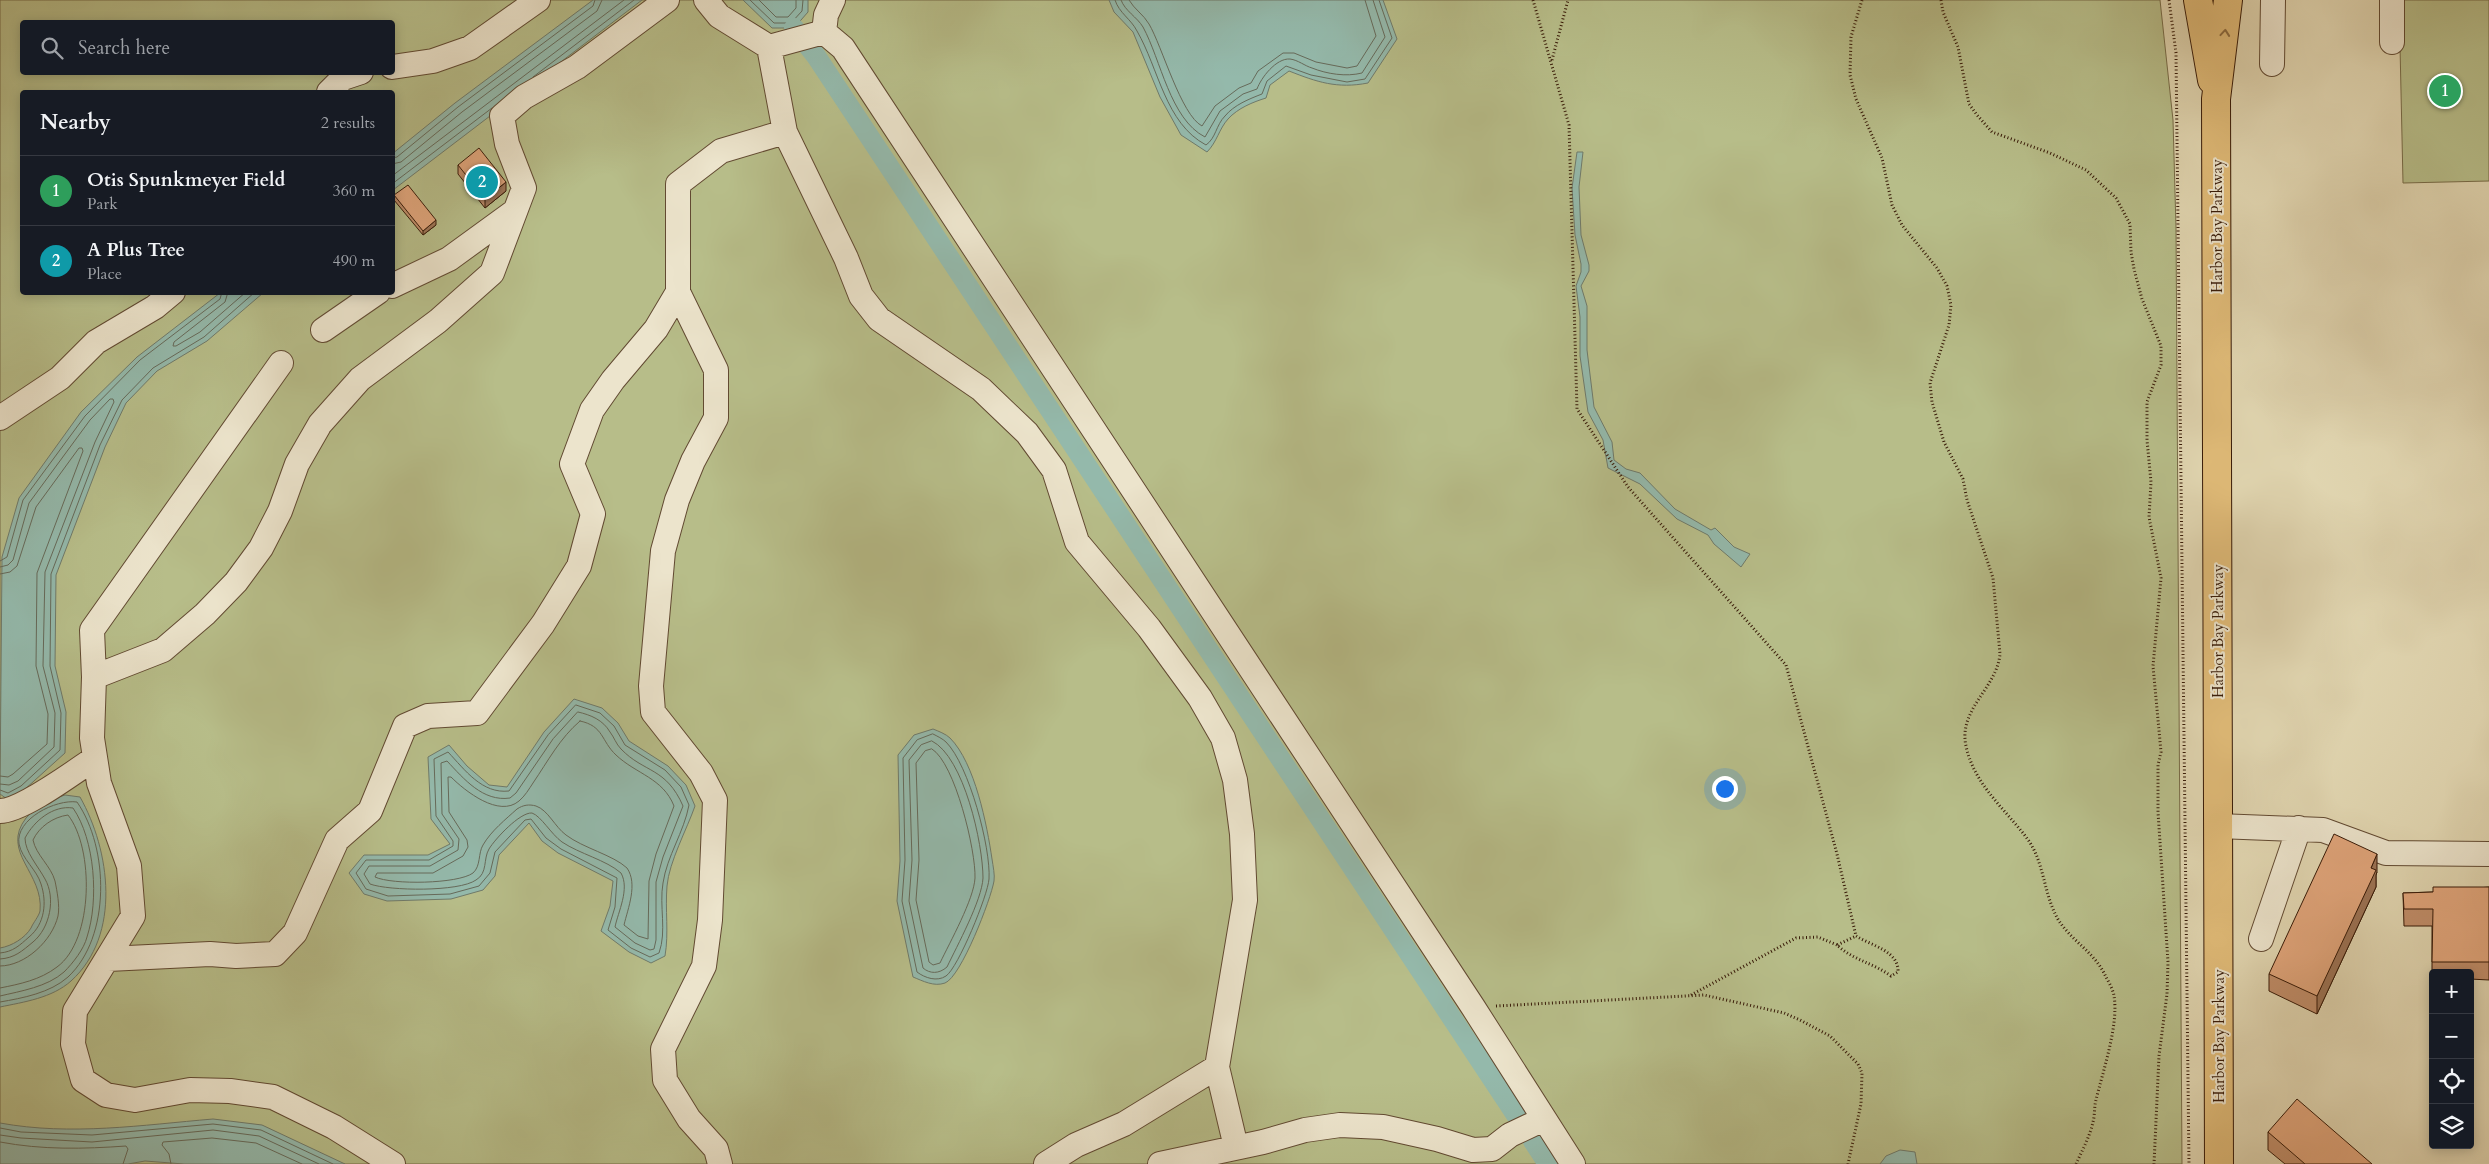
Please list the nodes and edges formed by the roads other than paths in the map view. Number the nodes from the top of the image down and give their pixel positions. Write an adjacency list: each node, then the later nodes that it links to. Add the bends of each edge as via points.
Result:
1 (538, 0): 13 (lane, via 470,48 434,61)
2 (667, 0): 18 (lane, via 576,67 524,97 502,116 507,144 524,188)
3 (706, 0): 11 (lane, via 719,16)
4 (833, 0): 9 (lane, via 826,15)
5 (2198, 0): 16 (main road, Harbor Bay Parkway)
6 (2228, 0): 16 (main road, Harbor Bay Parkway, one-way to 6)
7 (2273, 0): 12 (lane)
8 (2392, 0): 10 (lane)
9 (824, 32): 11 (lane); 35 (lane, via 843,48)
10 (2392, 42)
11 (769, 47): 17 (lane)
12 (2272, 64)
13 (395, 67)
14 (352, 75): 15 (lane, via 343,78)
15 (331, 90)
16 (2216, 99): 29 (main road, Harbor Bay Parkway)
17 (785, 132): 20 (lane, via 721,151 678,184); 34 (lane, via 861,296 878,319 981,389 1027,433 1054,470 1077,542 1149,628 1200,698 1224,738 1235,780 1242,834 1245,900)
18 (515, 211): 19 (lane, via 448,259); 26 (lane, via 492,273 438,321 360,379 320,424 297,464 277,519 236,582 163,650)
19 (395, 285)
20 (678, 292): 33 (lane, via 656,329 592,410 572,464 593,514 578,566 543,624 477,713 428,716 405,726 370,811 337,840 295,933 275,954); 38 (lane, via 716,370 716,418 677,500 663,551 651,686 653,712 701,773 715,800 710,920 704,966 663,1049 666,1080 689,1119 716,1149)
21 (169, 295): 25 (lane, via 155,307 96,342 60,378)
22 (374, 295): 23 (lane)
23 (323, 330)
24 (281, 363): 26 (lane, via 92,630)
25 (0, 418)
26 (94, 677): 27 (lane, via 92,738)
27 (95, 758): 28 (lane, via 44,791 8,811); 33 (lane, via 99,783 130,866 133,916)
28 (0, 811)
29 (2218, 826): 30 (lane); 42 (main road, Harbor Bay Parkway)
30 (2299, 828): 31 (lane, via 2323,830 2386,853); 32 (lane)
31 (2489, 854)
32 (2261, 939)
33 (108, 960): 37 (lane, via 75,1012 73,1044 83,1080 106,1095 135,1100 190,1090 273,1097 334,1127)
34 (1217, 1067): 36 (lane); 39 (lane, via 1124,1124 1076,1145)
35 (1544, 1120): 36 (lane, via 1510,1135 1492,1149 1473,1150 1383,1127 1340,1125); 41 (lane)
36 (1236, 1147): 40 (lane)
37 (393, 1164)
38 (720, 1164)
39 (1046, 1164)
40 (1160, 1164)
41 (1573, 1164)
42 (2219, 1164)

